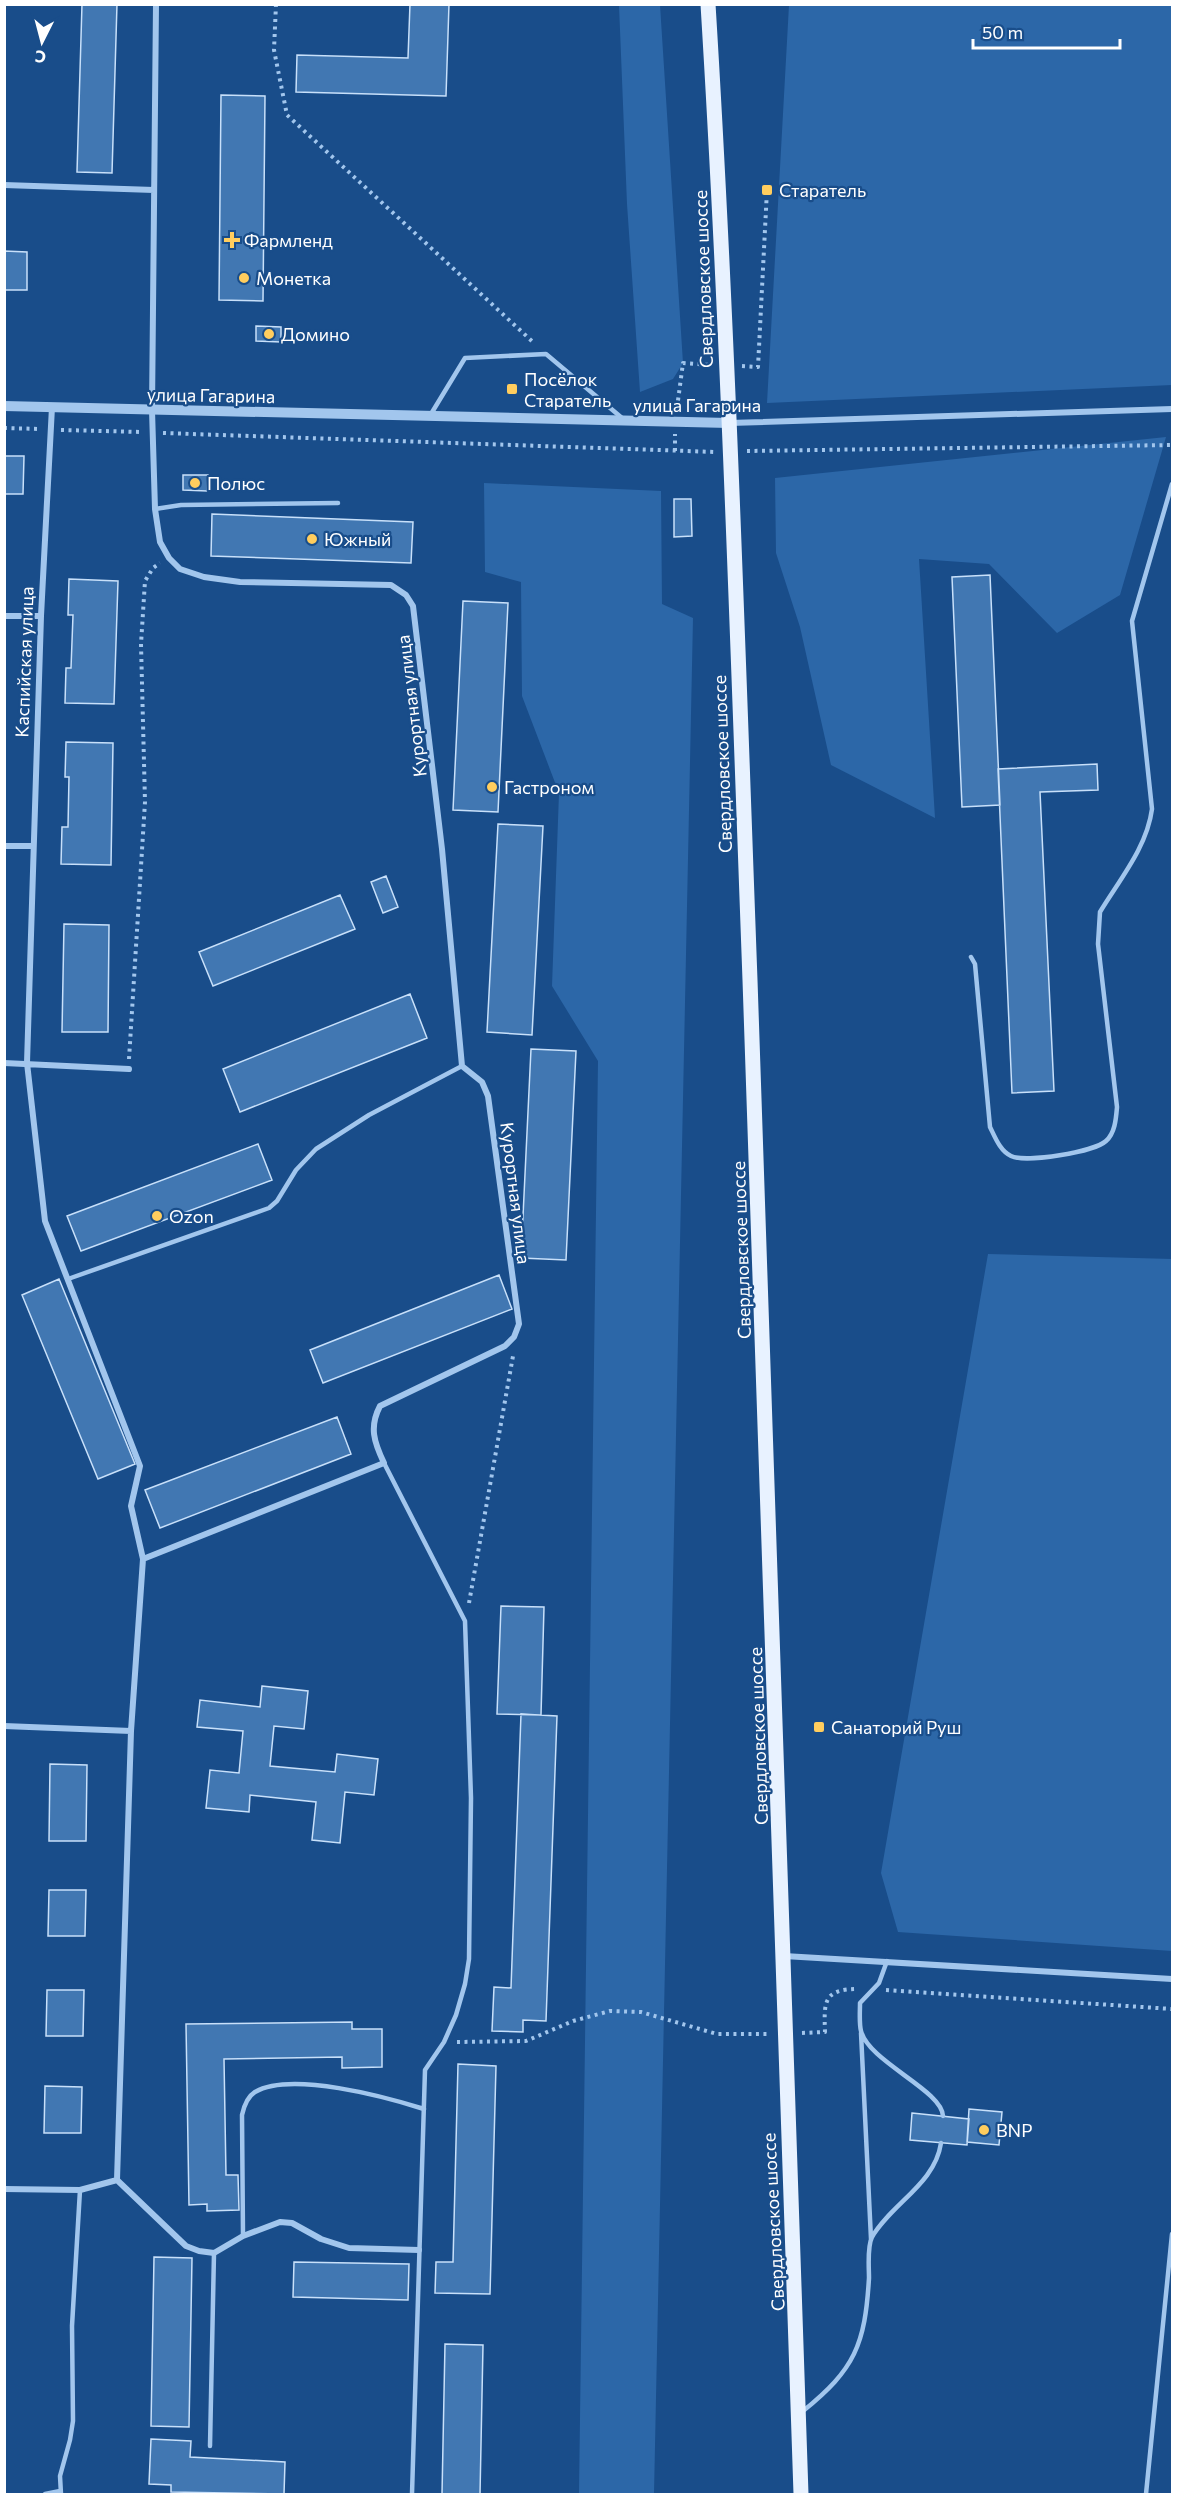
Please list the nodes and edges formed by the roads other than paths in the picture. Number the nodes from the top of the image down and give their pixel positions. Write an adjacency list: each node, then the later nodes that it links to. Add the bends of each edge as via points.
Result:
1 (156, 4): 4 (street)
2 (708, 4): 11 (main road, Свердловское шоссе)
3 (4, 185): 4 (street)
4 (154, 190): 8 (street)
5 (4, 406): 6 (street, улица Гагарина)
6 (52, 407): 8 (street, улица Гагарина); 16 (street, Каспийская улица)
7 (1173, 409): 11 (street, улица Гагарина)
8 (152, 410): 9 (street, улица Гагарина); 14 (street)
9 (430, 416): 10 (street, улица Гагарина); 10 (lane, via 465,358 546,354)
10 (626, 421): 11 (street, улица Гагарина)
11 (729, 423): 29 (main road, Свердловское шоссе, via 778,1725)
12 (1173, 484): 19 (lane, via 1132,621 1152,809 1150,825 1100,912 1098,925 1117,1107 1116,1124 1107,1141 1093,1149 1023,1159 1010,1156 1000,1147 990,1127 975,964)
13 (338, 503): 14 (lane, via 181,505)
14 (155, 509): 22 (street, Курортная улица, via 160,542 180,569 240,582 391,585 406,595 413,606 426,692)
15 (4, 616): 16 (street)
16 (41, 616): 18 (street, Каспийская улица)
17 (4, 846): 18 (street)
18 (32, 846): 21 (street, Каспийская улица)
19 (971, 957)
20 (4, 1063): 21 (street)
21 (27, 1063): 23 (street); 24 (street, Каспийская улица, via 45,1221)
22 (462, 1066): 24 (lane, via 369,1115 316,1149 269,1208); 25 (street, Курортная улица, via 482,1083 488,1096 519,1324 505,1346 380,1406 374,1418 373,1440)
23 (129, 1069)
24 (68, 1279): 26 (street, Каспийская улица, via 137,1454 140,1466 131,1506)
25 (384, 1463): 26 (street); 33 (lane, via 465,1621 471,1798 469,1959 462,1994 444,2042 425,2070)
26 (143, 1559): 28 (street, Каспийская улица)
27 (4, 1726): 28 (street)
28 (131, 1731): 36 (street, Каспийская улица)
29 (782, 1956): 30 (street); 44 (main road, Свердловское шоссе)
30 (887, 1961): 31 (street); 32 (lane, via 883,1977 860,2003)
31 (1173, 1979)
32 (861, 2032): 34 (lane, via 882,2058 937,2100); 41 (lane)
33 (424, 2109): 40 (lane, via 345,2089 273,2086 254,2092 242,2115); 42 (lane)
34 (943, 2116)
35 (941, 2143): 41 (lane, via 939,2158 926,2176)
36 (117, 2180): 38 (street); 43 (street, via 186,2246)
37 (4, 2189): 38 (street)
38 (80, 2190): 46 (lane, via 72,2326 73,2421 60,2476)
39 (1173, 2234): 50 (lane)
40 (243, 2236): 42 (street, via 269,2225 292,2223 349,2248); 43 (street)
41 (871, 2239): 44 (lane, via 865,2311 855,2356 833,2385)
42 (419, 2250): 48 (lane)
43 (214, 2253): 45 (lane)
44 (799, 2415): 49 (main road, Свердловское шоссе)
45 (210, 2446)
46 (61, 2493): 47 (lane)
47 (45, 2494)
48 (412, 2494)
49 (801, 2494)
50 (1146, 2494)

